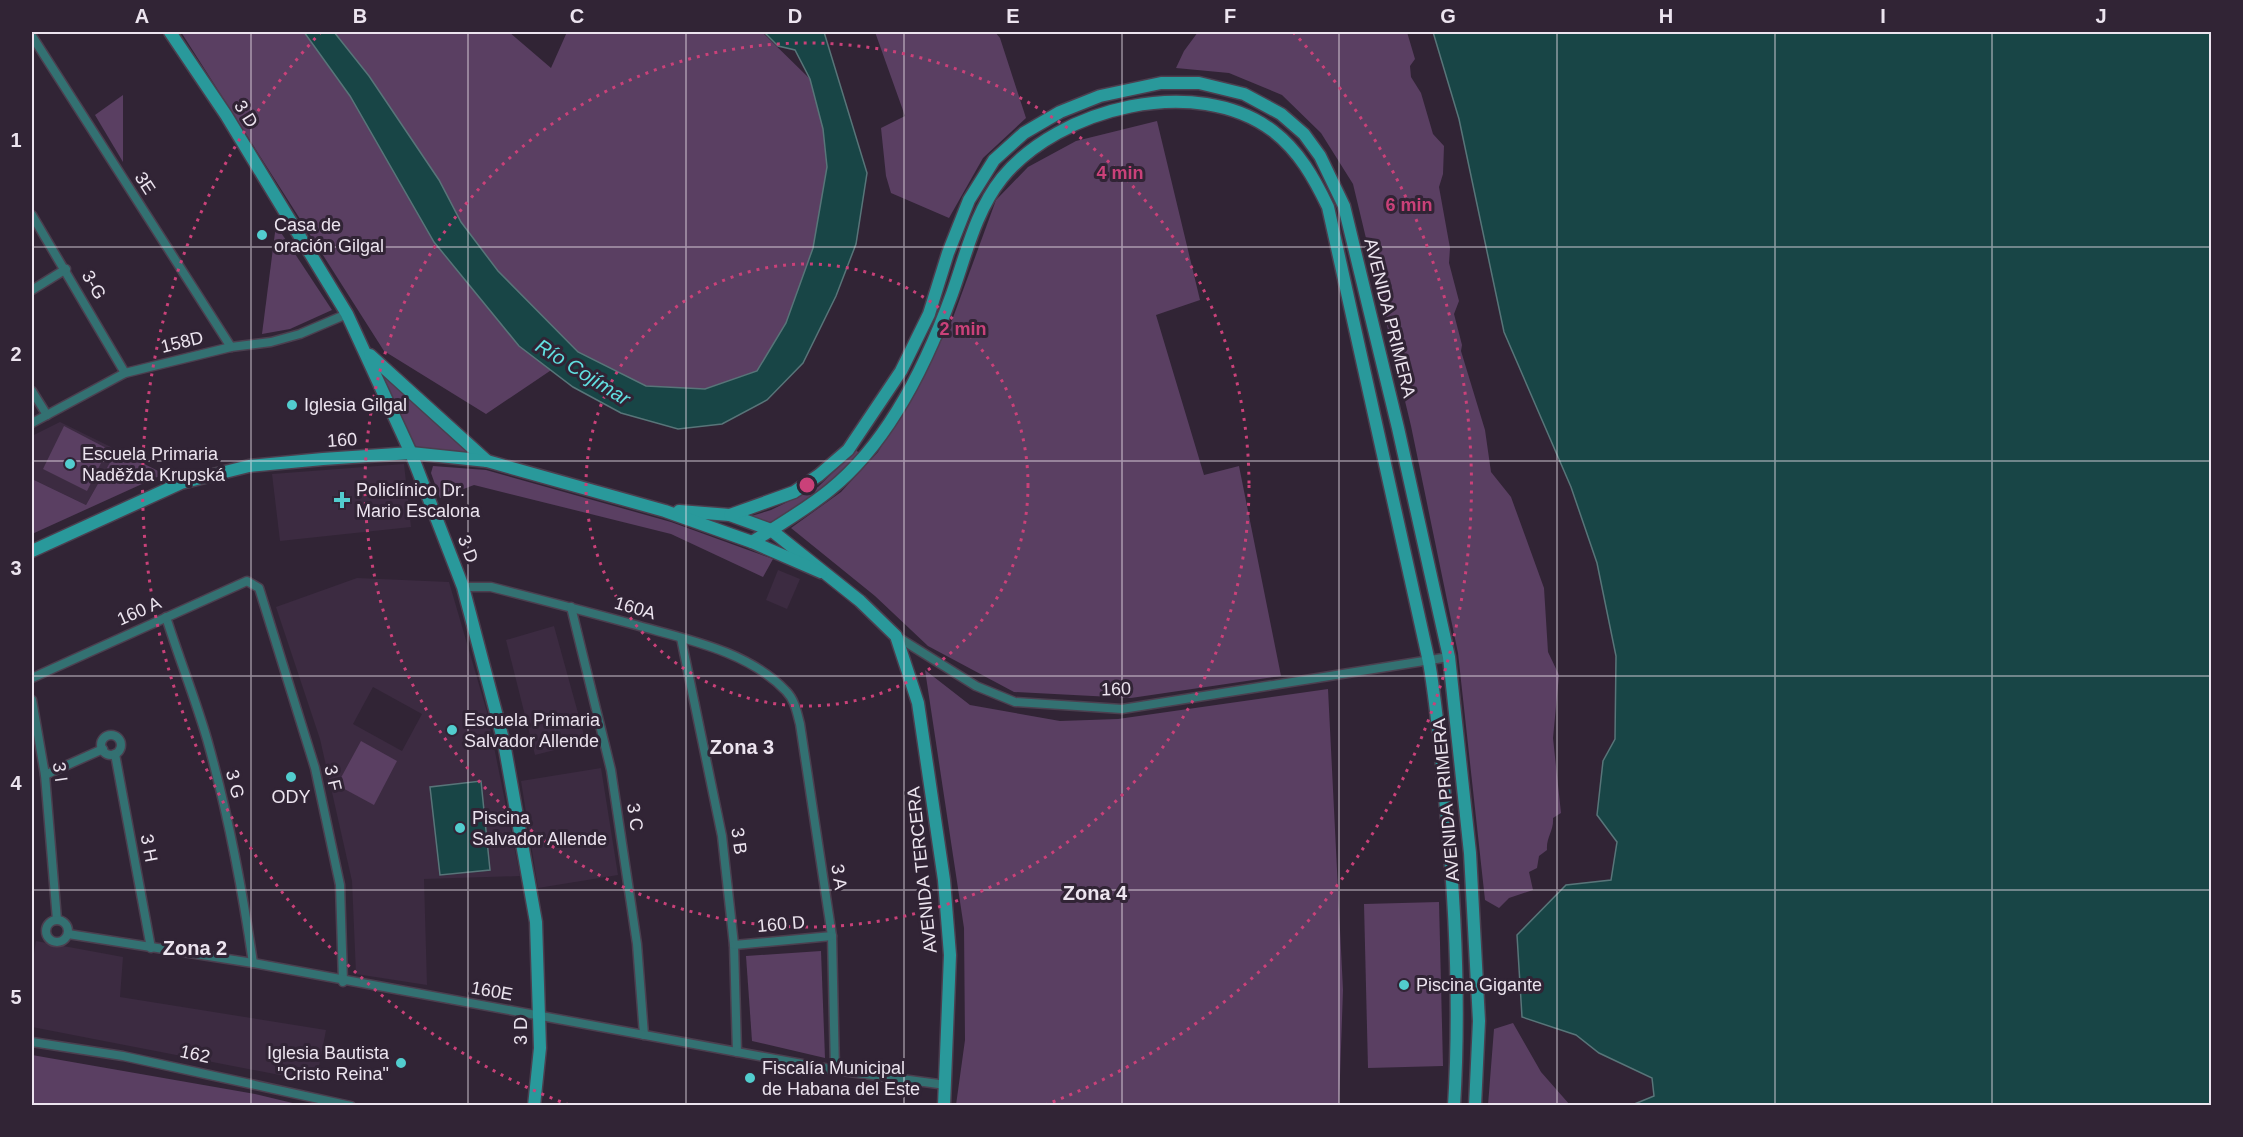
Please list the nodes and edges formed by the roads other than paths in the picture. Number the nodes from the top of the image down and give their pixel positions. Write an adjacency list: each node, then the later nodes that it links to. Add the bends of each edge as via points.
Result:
1 (170, 32): 10 (street, 3 D, via 226,115)
2 (32, 36): 11 (street, 3E)
3 (1161, 83): 4 (street); 5 (street, AVENIDA PRIMERA, via 1199,83 1244,94 1281,114 1304,134 1320,156); 22 (street, AVENIDA PRIMERA, via 1100,96 1060,112 1024,133 994,160 969,200 929,314 901,371 848,450 794,492)
4 (1162, 101): 6 (street, AVENIDA PRIMERA, via 1220,106 1272,130 1299,156); 23 (street, AVENIDA PRIMERA, via 1095,117 1045,140 1002,179 986,203 927,353 899,405 869,450 832,489)
5 (1344, 206): 6 (street); 17 (street, AVENIDA PRIMERA)
6 (1329, 213): 18 (street, AVENIDA PRIMERA)
7 (32, 215): 8 (street, 3-G)
8 (66, 270): 9 (street); 13 (street, 3-G)
9 (32, 290)
10 (347, 314): 11 (street, 158D, via 300,334); 12 (street, 3 D)
11 (231, 347): 13 (street, 158D)
12 (366, 351): 19 (street, 3 D); 20 (street)
13 (124, 373): 15 (street, 158D)
14 (32, 392): 15 (street)
15 (47, 415): 16 (street, 158D)
16 (32, 423)
17 (1398, 428): 18 (street); 34 (street, AVENIDA PRIMERA)
18 (1380, 434): 35 (street, AVENIDA PRIMERA)
19 (411, 453): 20 (street, 160); 26 (street, 160, via 279,462 181,483); 28 (street, 3 D)
20 (487, 460): 21 (street, 160)
21 (665, 511): 22 (street, 160); 24 (street, 160)
22 (730, 514): 23 (street, 160); 24 (street, via 729,524)
23 (771, 530): 25 (street, AVENIDA PRIMERA); 27 (street, 160)
24 (735, 536): 25 (street, 160)
25 (752, 542): 27 (street, 160)
26 (32, 551)
27 (821, 572): 32 (street, 160, via 860,601)
28 (464, 587): 30 (street, 160A, via 490,587); 49 (street, 3 D, via 491,686 528,867 536,922)
29 (259, 588): 31 (street, 160 A, via 247,581); 48 (street, 3 F, via 315,768 335,861 340,885)
30 (571, 607): 33 (street, 160A); 50 (street, 3 C, via 611,770 637,944)
31 (166, 617): 36 (street, 160 A); 47 (street, 3 G, via 206,738 232,838)
32 (896, 636): 35 (street, 160, via 976,686 1031,705 1122,709); 54 (street, AVENIDA TERCERA, via 918,703 944,879 950,955)
33 (681, 638): 37 (street, 160A, via 730,654); 45 (street, 3 B, via 722,836)
34 (1449, 657): 35 (street, 160); 60 (street, AVENIDA PRIMERA, via 1470,853 1479,1021)
35 (1429, 662): 59 (street, AVENIDA PRIMERA, via 1437,708 1456,925 1458,1039)
36 (32, 678)
37 (787, 692): 44 (street, 3 A, via 800,724)
38 (32, 700): 41 (street, 3 I)
39 (103, 749): 40 (street); 40 (street, via 105,738 116,736 121,746); 41 (street)
40 (115, 754): 46 (street, 3 H)
41 (45, 775): 42 (street, 3 I)
42 (57, 920): 43 (street, via 67,926); 43 (street, via 47,926 49,940 60,942)
43 (68, 934): 46 (street, 160E)
44 (832, 936): 45 (street, 160 D); 53 (street, 3 A)
45 (734, 945): 52 (street, 3 B)
46 (151, 948): 47 (street, 160E)
47 (253, 963): 48 (street, 160E)
48 (343, 982): 49 (street, 160E)
49 (540, 1016): 50 (street, 160E); 57 (street, 3 D)
50 (644, 1035): 52 (street, 160E)
51 (32, 1042): 55 (street, 162, via 123,1056)
52 (737, 1052): 53 (street, 160E)
53 (835, 1070): 54 (street, 160E)
54 (946, 1085): 58 (street, AVENIDA TERCERA)
55 (316, 1101): 56 (street, 162)
56 (351, 1106)
57 (534, 1106)
58 (944, 1106)
59 (1454, 1106)
60 (1474, 1106)

